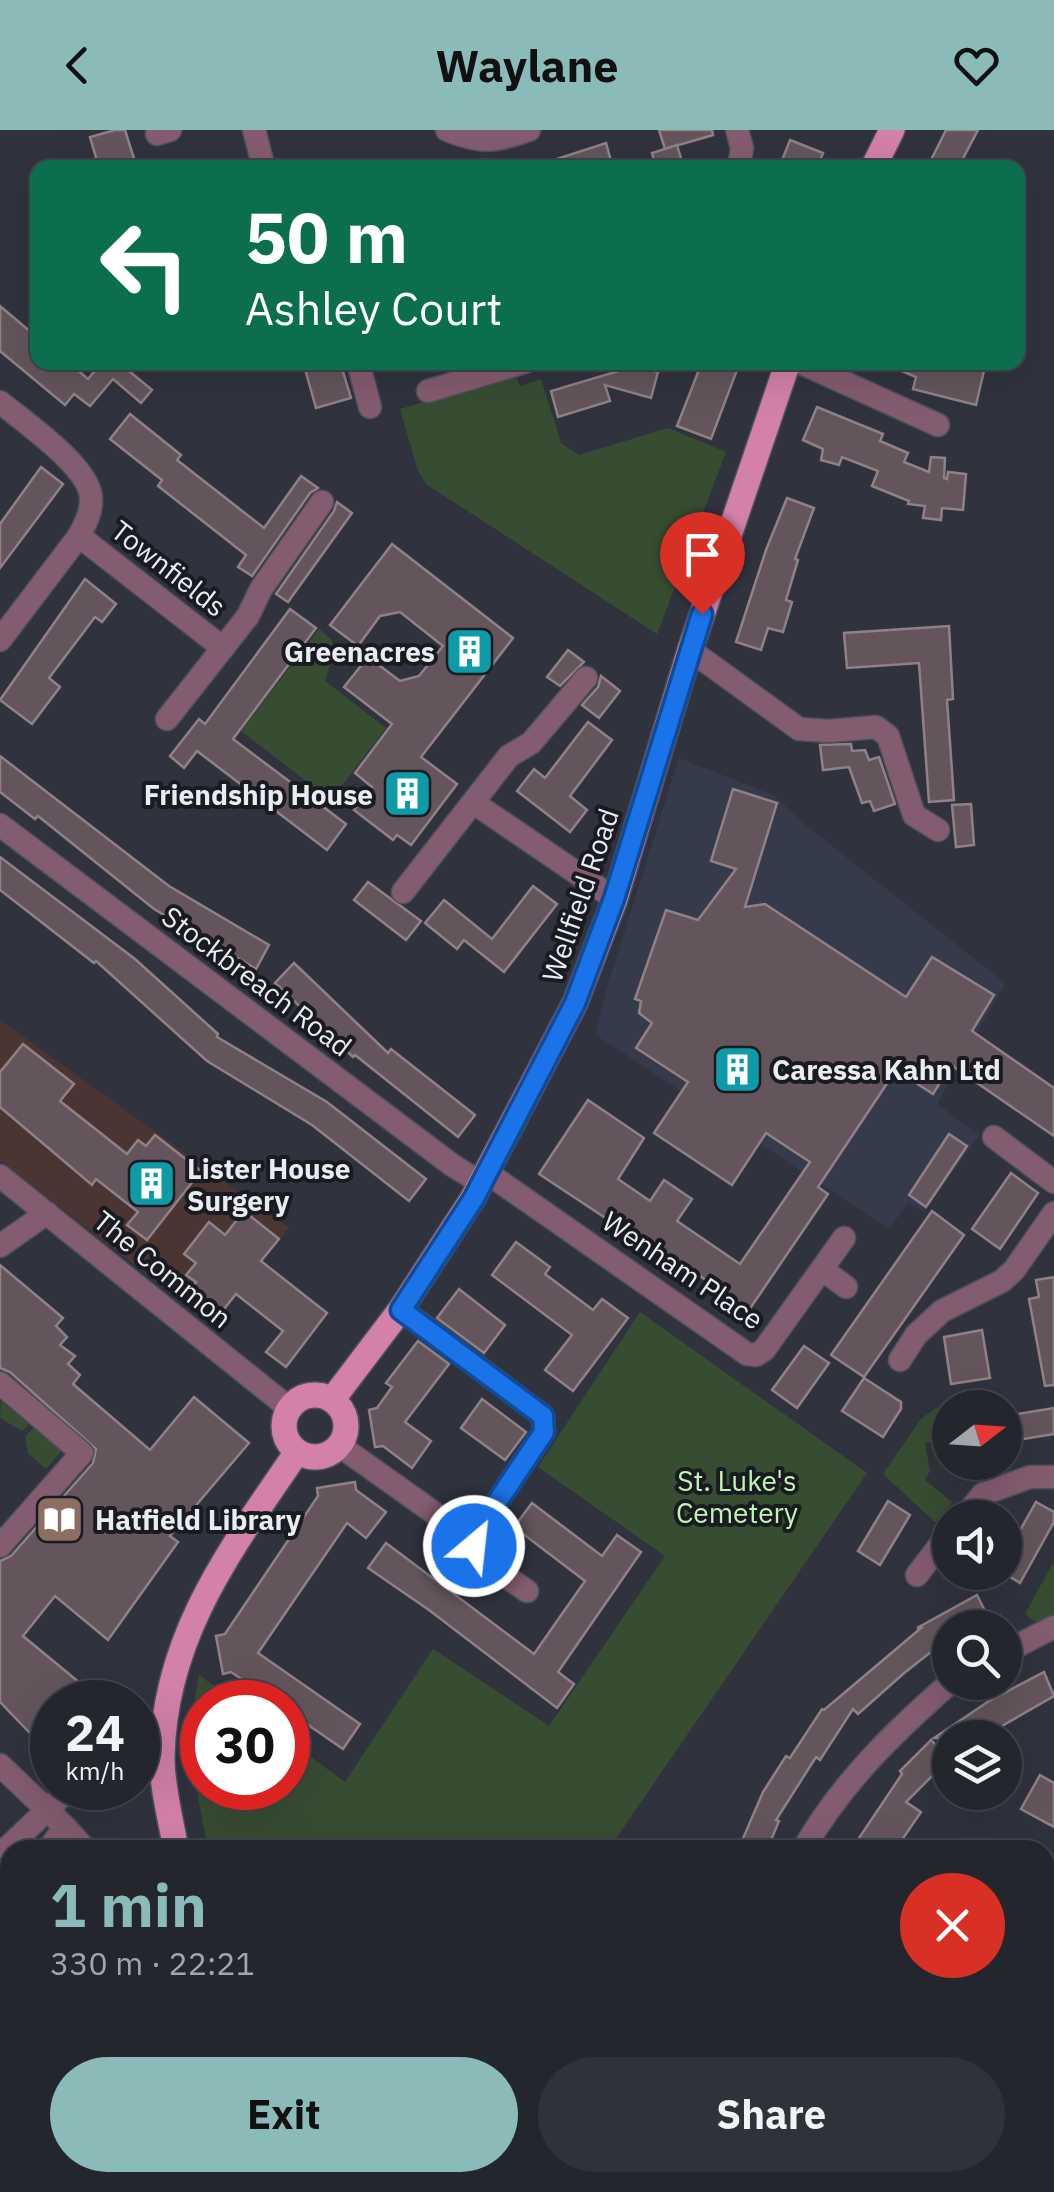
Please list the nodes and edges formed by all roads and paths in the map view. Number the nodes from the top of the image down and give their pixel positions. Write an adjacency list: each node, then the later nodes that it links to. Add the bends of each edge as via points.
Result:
1 (254, 130): 6 (street)
2 (447, 130): 3 (street, via 498,141)
3 (529, 130)
4 (737, 130): 7 (street)
5 (892, 130): 8 (main road)
6 (262, 160)
7 (740, 160)
8 (877, 160)
9 (360, 370): 15 (street)
10 (498, 370): 13 (street)
11 (785, 370): 21 (main road, Wellfield Road)
12 (817, 370): 16 (street)
13 (428, 391)
14 (0, 402): 18 (street, via 88,484 92,501)
15 (370, 407)
16 (938, 425)
17 (322, 502): 20 (street, Townfields)
18 (78, 536): 19 (street); 20 (street, Townfields)
19 (0, 640)
20 (222, 648): 23 (street, Townfields)
21 (690, 650): 26 (street, via 799,728 876,728 888,736 914,815); 28 (main road, Wellfield Road)
22 (586, 678): 24 (street, via 532,743 509,756)
23 (167, 719)
24 (474, 803): 27 (street); 28 (street)
25 (0, 825): 31 (street, Stockbreach Road, via 452,1165)
26 (938, 830)
27 (403, 892)
28 (614, 899): 31 (main road, Wellfield Road, via 575,1003)
29 (994, 1136): 32 (street)
30 (0, 1176): 33 (street, The Common)
31 (484, 1177): 38 (street, Wenham Place, via 747,1354 764,1350); 40 (main road, Wellfield Road)
32 (1054, 1182)
33 (46, 1213): 37 (street); 44 (street, The Common)
34 (1054, 1213): 36 (street)
35 (844, 1238): 38 (street, Wenham Place)
36 (1048, 1238): 41 (street, via 1002,1281 942,1311)
37 (0, 1246)
38 (822, 1270): 39 (street)
39 (846, 1288)
40 (401, 1310): 43 (main road, Wellfield Road); 53 (street, via 543,1416 544,1432 474,1546 481,1559)
41 (900, 1360)
42 (0, 1383): 50 (street, via 82,1453)
43 (332, 1400): 44 (main road, via 316,1395); 45 (main road, via 344,1413)
44 (290, 1408): 46 (main road, via 283,1424)
45 (340, 1446): 46 (main road, via 328,1455); 49 (street)
46 (297, 1452): 63 (main road, via 203,1596 177,1659 162,1763)
47 (1054, 1476): 48 (street, via 1030,1477)
48 (978, 1500)
49 (451, 1525)
50 (0, 1546)
51 (932, 1555): 52 (street)
52 (916, 1575)
53 (527, 1592)
54 (1054, 1626): 55 (street)
55 (1022, 1643)
56 (932, 1700): 64 (street, via 871,1756)
57 (0, 1765): 59 (street)
58 (60, 1810): 59 (street)
59 (56, 1819): 60 (street); 61 (street); 62 (street)
60 (23, 1840)
61 (51, 1840)
62 (76, 1840)
63 (174, 1840)
64 (809, 1840)

